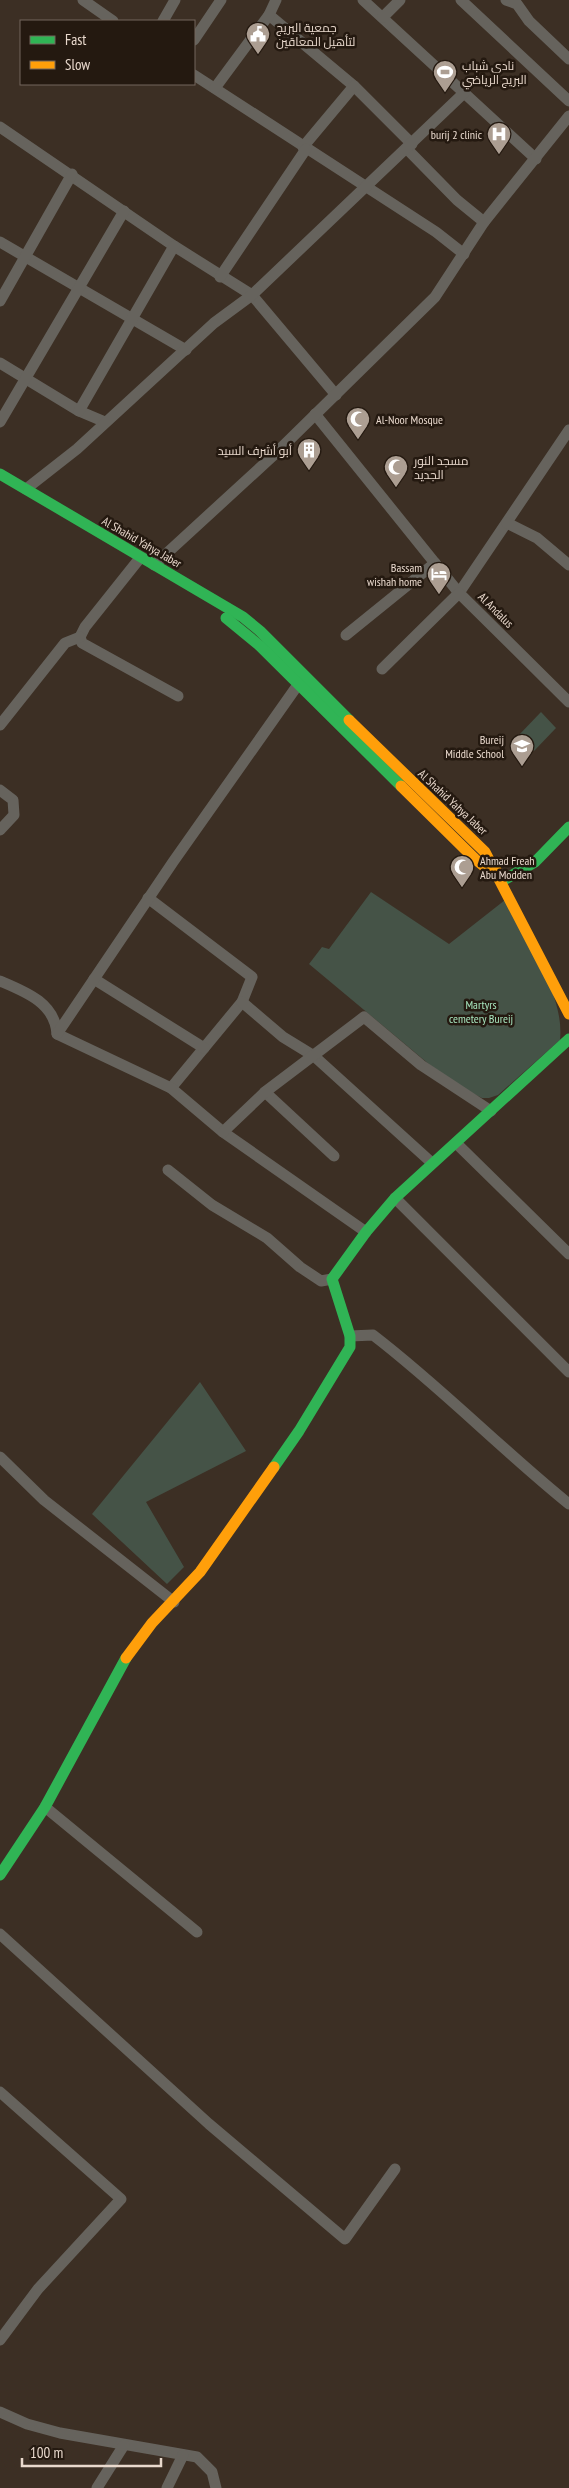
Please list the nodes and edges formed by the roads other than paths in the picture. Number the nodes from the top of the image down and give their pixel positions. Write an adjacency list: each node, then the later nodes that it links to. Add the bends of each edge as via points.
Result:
1 (82, 0): 10 (street)
2 (176, 0): 11 (street)
3 (221, 0): 12 (street)
4 (363, 0): 9 (street)
5 (400, 0): 9 (street)
6 (461, 0): 18 (street)
7 (506, 0): 13 (street, via 517,4 529,21)
8 (271, 5): 15 (street); 16 (street)
9 (384, 17): 17 (street)
10 (112, 20)
11 (163, 20)
12 (195, 39)
13 (569, 59)
14 (195, 76): 16 (street)
15 (354, 86): 21 (street); 22 (street)
16 (215, 88): 22 (street)
17 (464, 92): 21 (street); 23 (street)
18 (569, 101)
19 (569, 116): 23 (street)
20 (0, 126): 24 (street)
21 (410, 147): 25 (street); 27 (street, via 457,200)
22 (304, 148): 25 (street); 32 (street)
23 (536, 159): 27 (street)
24 (72, 174): 26 (street); 31 (street)
25 (366, 187): 30 (street); 34 (street)
26 (124, 210): 29 (street); 33 (street)
27 (484, 222): 30 (street)
28 (0, 242): 31 (street)
29 (174, 246): 32 (street); 36 (street)
30 (464, 254): 40 (street, via 435,298)
31 (26, 256): 33 (street); 35 (street)
32 (220, 277): 34 (street)
33 (79, 287): 36 (street); 39 (street)
34 (252, 295): 37 (street, via 214,323); 40 (street)
35 (0, 301)
36 (132, 318): 37 (street); 41 (street)
37 (186, 350): 44 (street)
38 (0, 363): 39 (street)
39 (24, 378): 41 (street); 43 (street)
40 (336, 395): 42 (street)
41 (79, 411): 44 (street)
42 (315, 414): 51 (street); 52 (street)
43 (0, 422)
44 (105, 422): 48 (street)
45 (569, 430): 49 (street)
46 (0, 474): 48 (street, Al Shahid Yahya Jaber)
47 (0, 485): 50 (street, Al Shahid Yahya Jaber)
48 (26, 489): 50 (street, Al Shahid Yahya Jaber)
49 (507, 523): 53 (street, via 537,538); 54 (street)
50 (137, 561): 52 (street, Al Shahid Yahya Jaber); 56 (street, via 85,627); 58 (street, Al Shahid Yahya Jaber, via 233,622)
51 (435, 563): 54 (street); 55 (street)
52 (154, 565): 58 (street, Al Shahid Yahya Jaber, via 243,617)
53 (569, 565)
54 (459, 593): 57 (street, Al Andalus); 60 (street, Al Andalus)
55 (346, 635)
56 (80, 638): 59 (street, via 82,643); 61 (street, via 65,643)
57 (382, 669)
58 (301, 680): 65 (street, Al Shahid Yahya Jaber, via 485,852); 66 (street)
59 (178, 696)
60 (569, 702)
61 (0, 725)
62 (0, 790): 64 (street, via 13,800 14,815)
63 (569, 827): 65 (street, via 535,862)
64 (0, 830)
65 (502, 881): 70 (street, Al Shahid Yahya Jaber)
66 (148, 898): 67 (street); 69 (street, via 252,977)
67 (94, 979): 71 (street); 73 (street)
68 (0, 981): 71 (street, via 44,1004 54,1017)
69 (242, 1002): 73 (street); 74 (street, via 284,1037)
70 (569, 1014)
71 (57, 1034): 75 (street)
72 (569, 1039): 77 (street)
73 (204, 1048): 75 (street)
74 (314, 1056): 76 (street); 77 (street, via 364,1017 421,1065); 81 (street)
75 (171, 1088): 78 (street)
76 (264, 1092): 78 (street); 80 (street)
77 (492, 1112): 79 (street)
78 (224, 1132): 84 (street)
79 (456, 1143): 81 (street); 85 (street)
80 (334, 1156)
81 (432, 1163): 83 (street)
82 (168, 1170): 86 (street, via 212,1205 267,1238 300,1267 321,1281)
83 (395, 1198): 84 (street); 88 (street)
84 (366, 1232): 86 (street)
85 (569, 1254)
86 (332, 1280): 87 (street)
87 (350, 1336): 90 (street, via 372,1335 399,1355 519,1464); 91 (street, via 350,1347 299,1431 200,1572)
88 (569, 1372)
89 (0, 1457): 91 (street, via 44,1500)
90 (569, 1504)
91 (174, 1602): 92 (street, via 152,1623 127,1656)
92 (45, 1807): 93 (street); 94 (street)
93 (0, 1875)
94 (197, 1932)
95 (0, 1934): 97 (street, via 209,2124 345,2239)
96 (0, 2092): 98 (street, via 121,2199 38,2289)
97 (395, 2169)
98 (0, 2340)
99 (0, 2412): 100 (street, via 60,2433)
100 (124, 2445): 101 (street); 102 (street)
101 (183, 2455): 103 (street); 104 (street, via 202,2461 212,2472)
102 (97, 2488)
103 (167, 2488)
104 (216, 2488)

